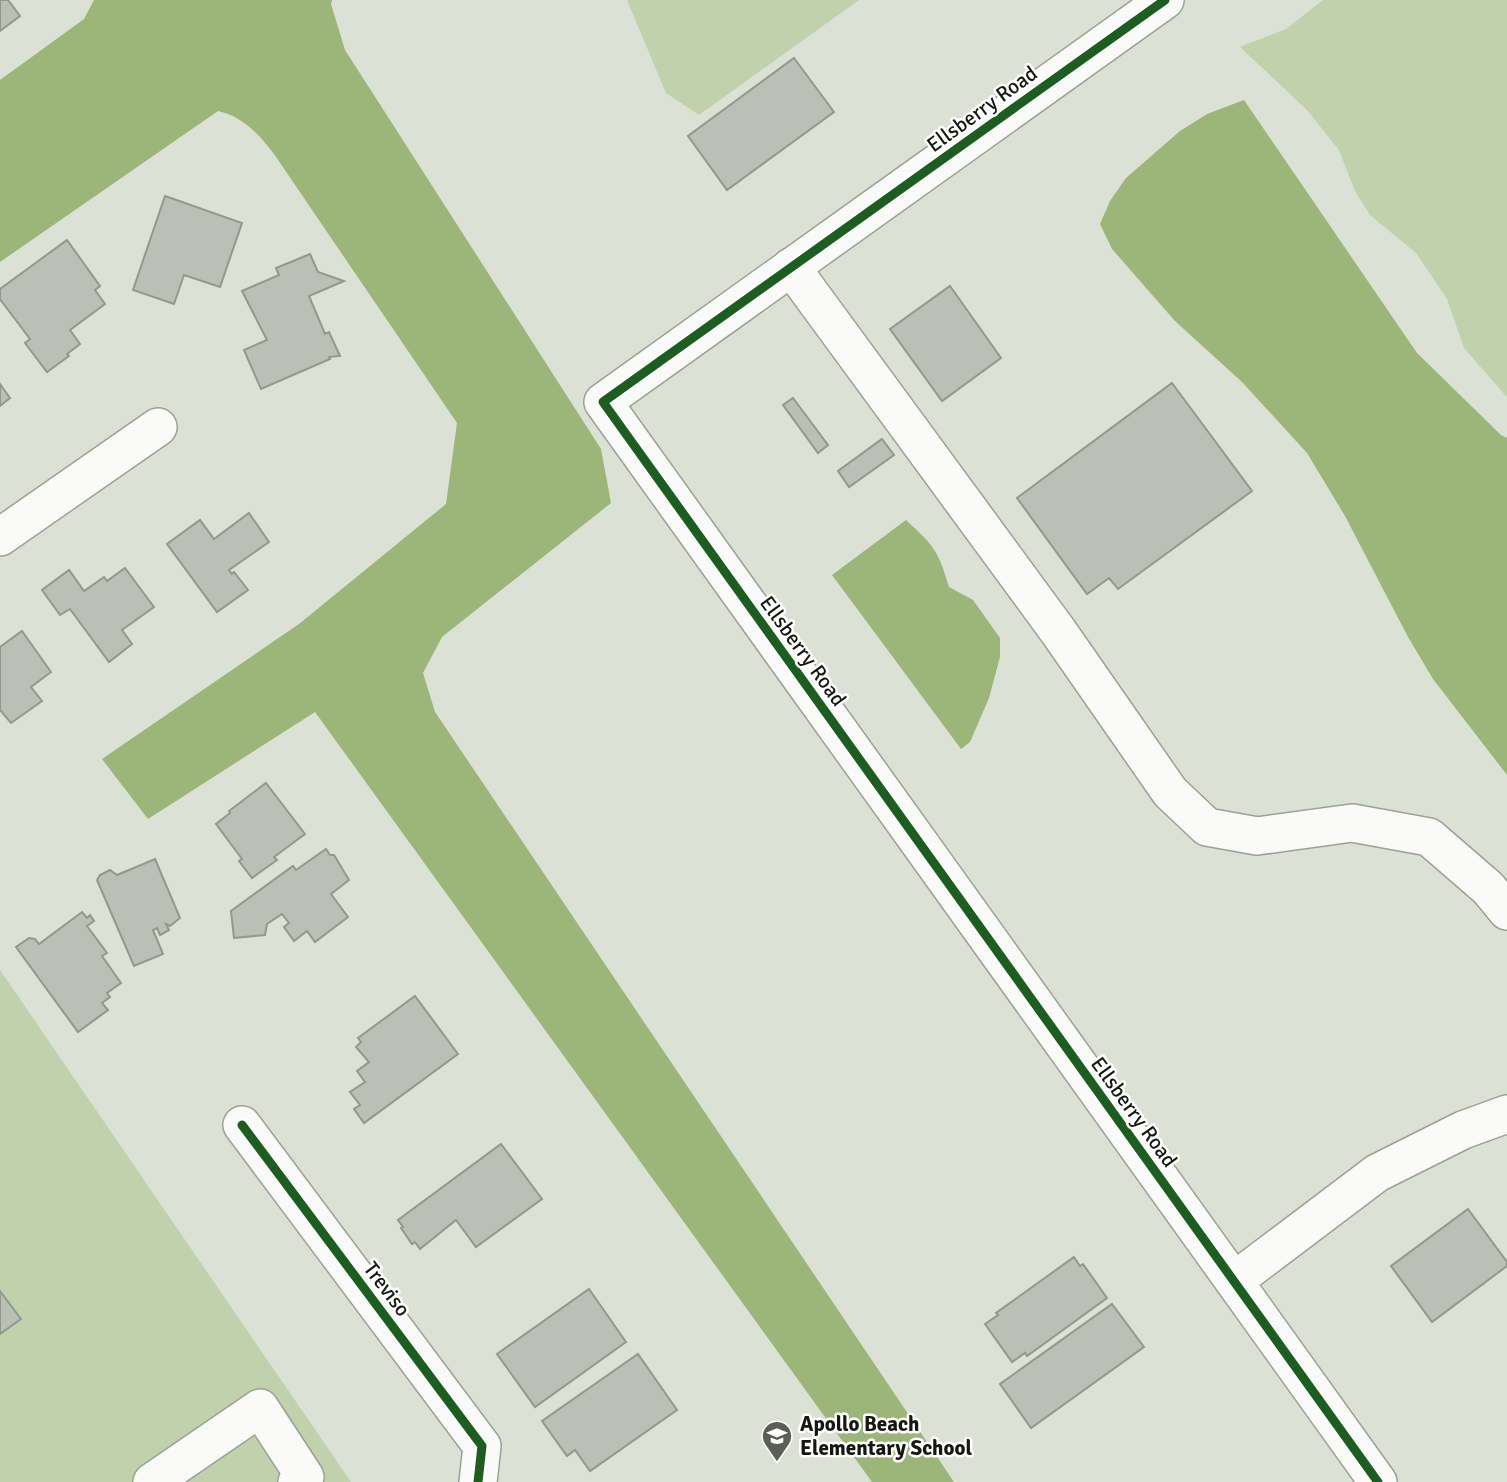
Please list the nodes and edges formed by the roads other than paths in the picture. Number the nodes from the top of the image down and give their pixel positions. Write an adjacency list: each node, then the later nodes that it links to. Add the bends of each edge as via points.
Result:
1 (1165, 0): 2 (street, Ellsberry Road)
2 (791, 267): 5 (street, via 1170,792 1207,827 1257,835 1352,823 1429,837 1488,888); 8 (street, Ellsberry Road, via 603,402)
3 (158, 427): 4 (street)
4 (0, 537)
5 (1507, 911)
6 (1507, 1114): 8 (street, via 1463,1130 1377,1173)
7 (242, 1125): 11 (street, Treviso, via 482,1446)
8 (1234, 1281): 12 (street, Ellsberry Road)
9 (152, 1482): 10 (street, via 260,1408 305,1477)
10 (297, 1482)
11 (478, 1482)
12 (1378, 1482)

